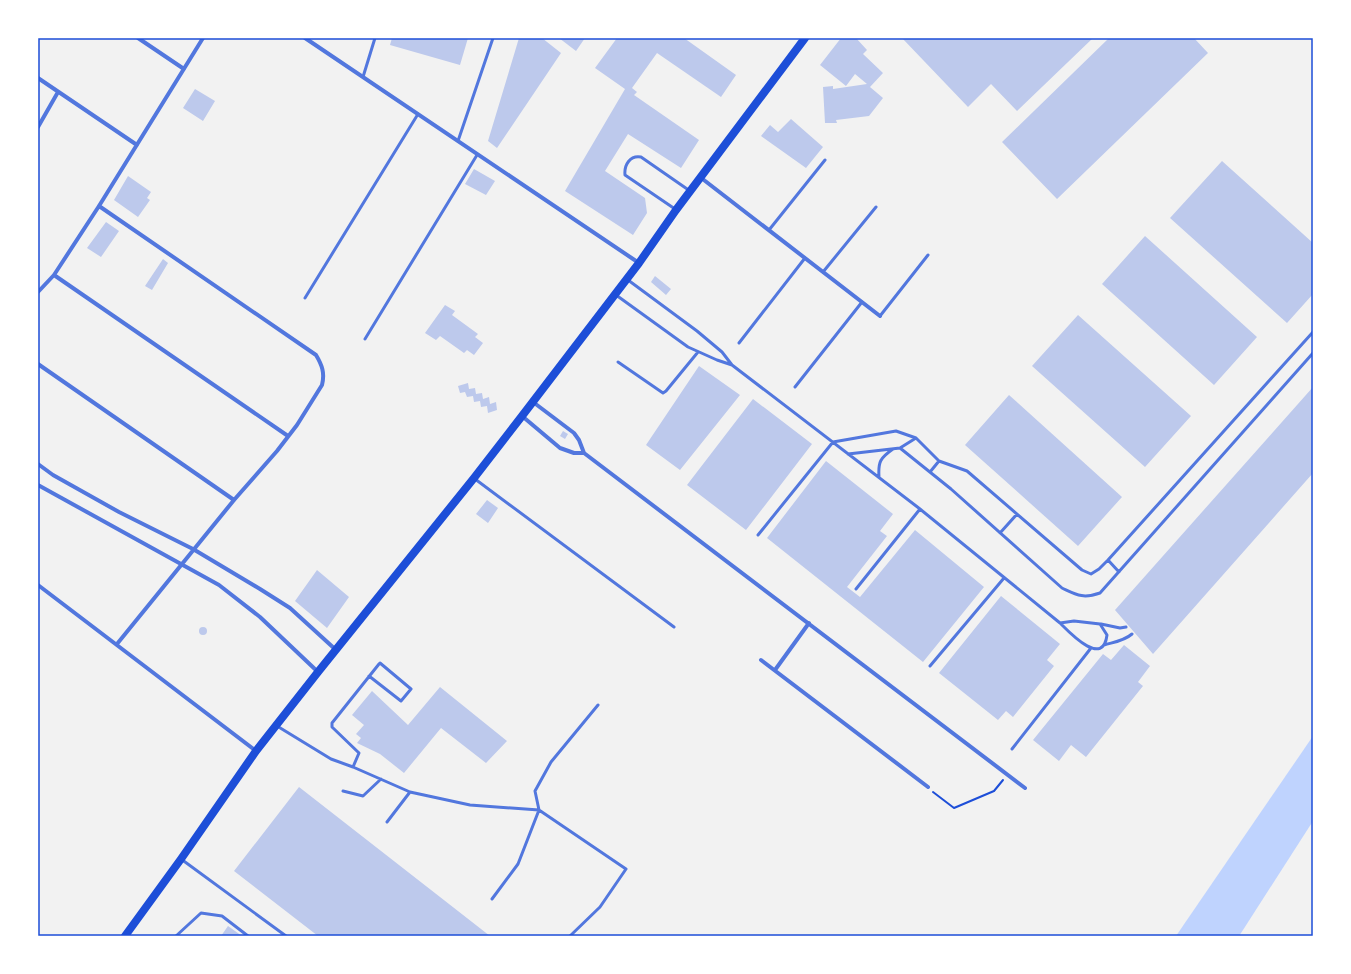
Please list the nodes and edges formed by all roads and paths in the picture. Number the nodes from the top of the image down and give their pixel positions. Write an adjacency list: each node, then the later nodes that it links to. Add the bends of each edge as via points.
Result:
1 (138, 38): 7 (street)
2 (203, 38): 7 (street)
3 (305, 38): 8 (street)
4 (376, 38): 8 (lane)
5 (493, 38): 13 (lane)
6 (805, 38): 17 (main road)
7 (184, 69): 14 (street)
8 (363, 77): 11 (street)
9 (38, 78): 10 (street)
10 (58, 92): 12 (street); 14 (street)
11 (418, 114): 13 (street); 31 (lane)
12 (38, 127)
13 (458, 141): 15 (street)
14 (137, 145): 19 (street)
15 (477, 155): 25 (street); 35 (lane)
16 (825, 160): 22 (lane)
17 (700, 177): 18 (main road); 22 (street)
18 (690, 191): 21 (main road); 21 (lane, via 641,156 632,158 624,168 625,175)
19 (99, 206): 27 (street); 45 (street, via 316,355 324,371 322,385)
20 (876, 207): 26 (lane)
21 (676, 210): 25 (main road)
22 (769, 230): 24 (street)
23 (928, 255): 33 (lane)
24 (805, 258): 26 (street); 36 (lane)
25 (639, 263): 28 (main road)
26 (823, 272): 32 (street)
27 (54, 275): 29 (street); 45 (street)
28 (626, 279): 30 (main road); 41 (lane, via 722,352)
29 (38, 292)
30 (614, 294): 37 (lane); 43 (main road)
31 (305, 298)
32 (862, 302): 33 (street); 42 (lane)
33 (880, 316)
34 (1313, 332): 64 (lane)
35 (365, 339)
36 (739, 343)
37 (698, 352): 39 (lane, via 663,393); 41 (lane)
38 (1313, 353): 66 (lane)
39 (618, 362)
40 (38, 364): 58 (street)
41 (732, 365): 47 (lane)
42 (795, 387)
43 (533, 402): 44 (main road); 50 (street, via 574,433)
44 (522, 416): 50 (street, via 560,448 574,454); 56 (main road)
45 (288, 436): 58 (street)
46 (916, 438): 47 (lane, via 896,431); 48 (lane); 52 (lane)
47 (833, 442): 51 (lane); 62 (lane)
48 (900, 448): 49 (lane); 54 (lane)
49 (893, 449): 51 (lane); 55 (lane, via 881,460 878,468)
50 (584, 453): 70 (street)
51 (848, 454): 55 (lane)
52 (939, 461): 54 (lane); 60 (lane, via 964,469)
53 (38, 464): 63 (street, via 119,512)
54 (930, 472): 61 (lane)
55 (879, 477): 59 (lane)
56 (474, 478): 73 (lane); 79 (main road)
57 (38, 485): 65 (street)
58 (234, 500): 63 (street)
59 (920, 509): 67 (lane); 69 (lane)
60 (1017, 514): 61 (lane); 64 (lane, via 1082,570 1091,574)
61 (1000, 533): 66 (lane, via 1062,588 1078,596 1089,597 1100,593)
62 (758, 535)
63 (193, 549): 65 (street); 79 (street, via 290,608)
64 (1108, 560): 66 (lane)
65 (181, 564): 76 (street); 83 (street, via 219,585 260,617)
66 (1119, 572)
67 (1004, 578): 71 (lane); 81 (lane)
68 (38, 585): 76 (street)
69 (856, 589)
70 (809, 623): 82 (street); 90 (street)
71 (1060, 623): 72 (lane); 78 (lane)
72 (1100, 624): 74 (lane); 77 (lane, via 1107,634)
73 (674, 627)
74 (1126, 627)
75 (1132, 634): 77 (lane, via 1121,641)
76 (117, 644): 88 (street)
77 (1104, 645): 78 (lane)
78 (1091, 648): 87 (lane)
79 (336, 650): 83 (main road)
80 (761, 660): 82 (street)
81 (930, 666)
82 (775, 670): 92 (street)
83 (318, 672): 86 (main road)
84 (369, 676): 84 (lane, via 401,701 411,691 410,687 380,663); 89 (lane, via 331,725 359,754)
85 (598, 705): 96 (lane, via 551,762 535,791)
86 (276, 726): 88 (main road); 89 (lane, via 331,759)
87 (1012, 749)
88 (256, 751): 98 (main road)
89 (353, 767): 91 (lane)
90 (1008, 775): 92 (path, via 994,791 954,808); 93 (street)
91 (381, 780): 94 (lane, via 363,796); 95 (lane)
92 (928, 787)
93 (1025, 788)
94 (343, 791)
95 (410, 792): 96 (lane, via 470,805); 97 (lane)
96 (539, 810): 99 (lane, via 518,864); 104 (lane, via 626,869 600,907)
97 (387, 822)
98 (181, 859): 100 (main road); 103 (lane)
99 (492, 899)
100 (124, 936)
101 (176, 936): 102 (lane, via 201,913 222,916)
102 (248, 936)
103 (286, 936)
104 (570, 936)

